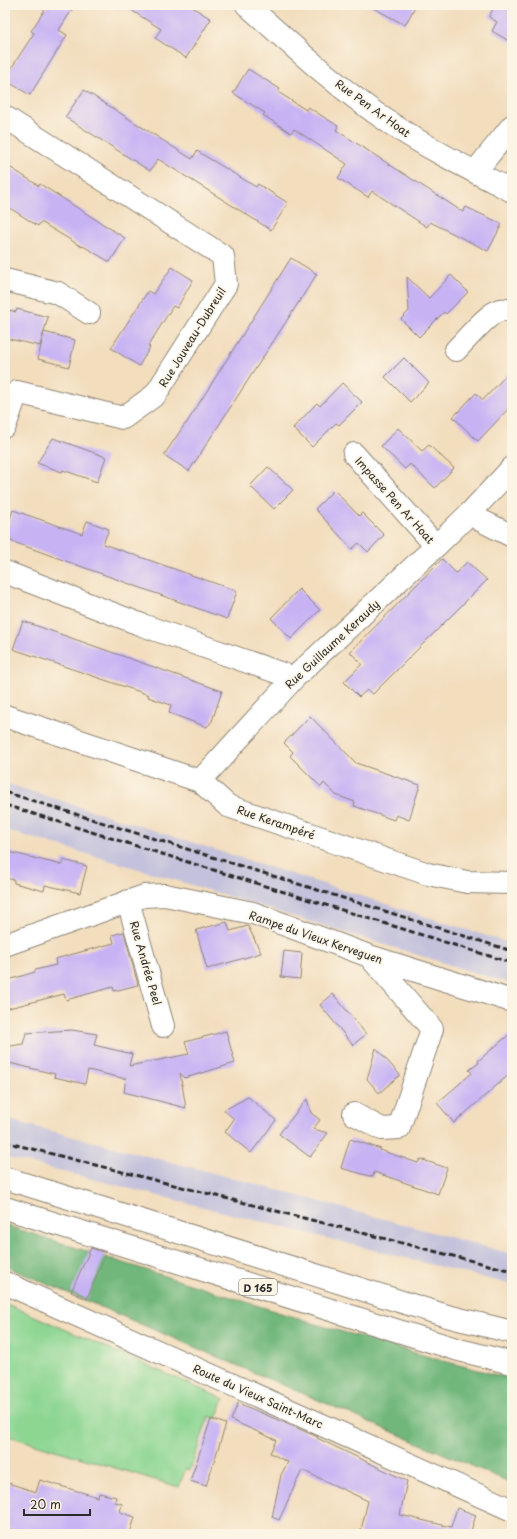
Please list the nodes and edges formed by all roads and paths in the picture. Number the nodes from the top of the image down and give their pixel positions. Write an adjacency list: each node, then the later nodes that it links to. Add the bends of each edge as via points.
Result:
1 (247, 5): 4 (main road, Rue Pen Ar Hoat, via 305,57 361,102 390,123)
2 (5, 117): 10 (main road, Rue Jouveau-Dubreuil, via 223,256 226,284 155,395 123,418 17,392)
3 (512, 126): 4 (main road)
4 (475, 172): 5 (main road, Rue Pen Ar Hoat)
5 (512, 191)
6 (5, 280): 8 (main road, via 58,293)
7 (512, 311): 9 (main road, via 500,310 490,316)
8 (90, 313)
9 (456, 350)
10 (5, 426)
11 (354, 454): 15 (main road, Impasse Pen Ar Hoat)
12 (512, 468): 13 (main road, Rue Guillaume Keraudy)
13 (470, 513): 14 (main road); 15 (main road, Rue Guillaume Keraudy)
14 (512, 536)
15 (436, 546): 17 (main road, Rue Guillaume Keraudy)
16 (5, 572): 17 (main road, via 142,625)
17 (294, 678): 19 (main road, Rue Guillaume Keraudy)
18 (5, 716): 19 (main road, Rue Kerampéré)
19 (200, 781): 20 (main road, Rue Kerampéré, via 228,806 428,874 467,882)
20 (512, 883)
21 (128, 901): 22 (main road, Rampe du Vieux Kerveguen); 23 (main road, Rampe du Vieux Kerveguen, via 144,896 165,895 253,913); 25 (main road, Rue Andrée Peel)
22 (5, 945)
23 (369, 956): 24 (main road, Rampe du Vieux Kerveguen); 26 (main road, via 432,1029 399,1128 382,1129)
24 (512, 1001)
25 (163, 1026)
26 (354, 1114)
27 (5, 1178): 30 (main road, D 165, via 447,1316)
28 (5, 1208): 31 (main road, D 165, via 459,1350)
29 (5, 1283): 32 (main road, Route du Vieux Saint-Marc)
30 (512, 1332)
31 (512, 1363)
32 (512, 1510)

